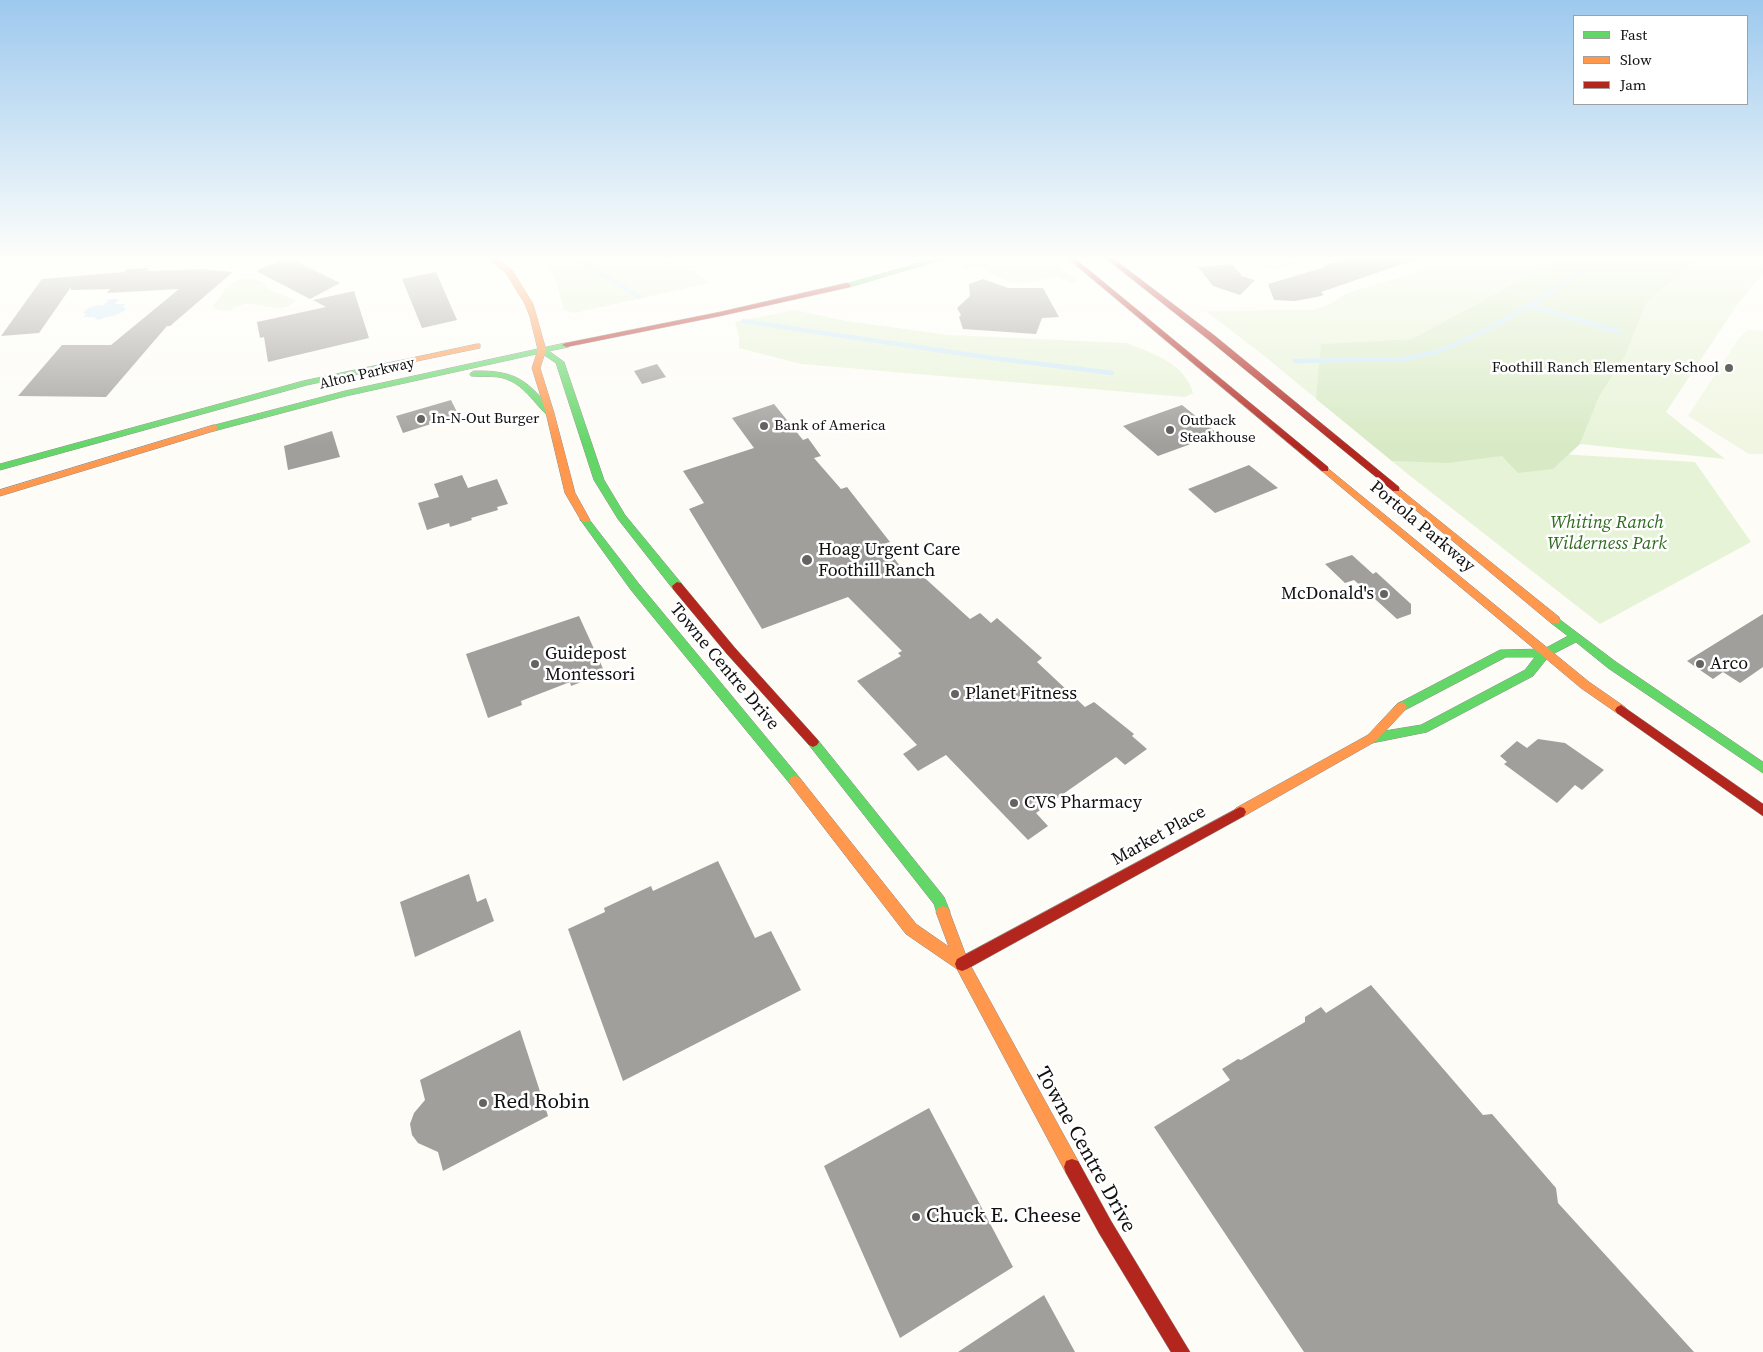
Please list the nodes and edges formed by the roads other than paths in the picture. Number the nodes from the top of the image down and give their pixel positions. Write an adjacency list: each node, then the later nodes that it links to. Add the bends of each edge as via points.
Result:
1 (537, 319): 5 (main road, Towne Centre Drive)
2 (691, 319): 8 (main road, Alton Parkway)
3 (1144, 319): 14 (main road, Portola Parkway)
4 (1188, 319): 13 (main road, Portola Parkway)
5 (544, 331): 6 (main road); 8 (main road, Towne Centre Drive)
6 (522, 336)
7 (487, 344): 11 (main road, Alton Parkway, via 306,382)
8 (542, 350): 9 (main road, Alton Parkway); 10 (main road, Towne Centre Drive, via 536,368); 18 (main road, Towne Centre Drive, via 560,362 599,480 621,517 736,656 800,726 940,902)
9 (367, 389): 10 (main road, via 383,393 492,373 520,381); 12 (main road, Alton Parkway, via 253,417)
10 (550, 413): 18 (main road, Towne Centre Drive, via 570,493 612,557 812,801 911,929)
11 (0, 467)
12 (0, 493)
13 (1576, 636): 14 (main road, Market Place); 16 (main road, Portola Parkway, via 1612,665)
14 (1545, 653): 15 (main road, Market Place, via 1529,673 1423,729); 15 (main road, Market Place, via 1504,653 1400,708); 17 (main road, Portola Parkway)
15 (1372, 738): 18 (main road, Market Place)
16 (1763, 768)
17 (1763, 811)
18 (962, 964): 19 (main road, Towne Centre Drive, via 1105,1227)
19 (1181, 1352)

